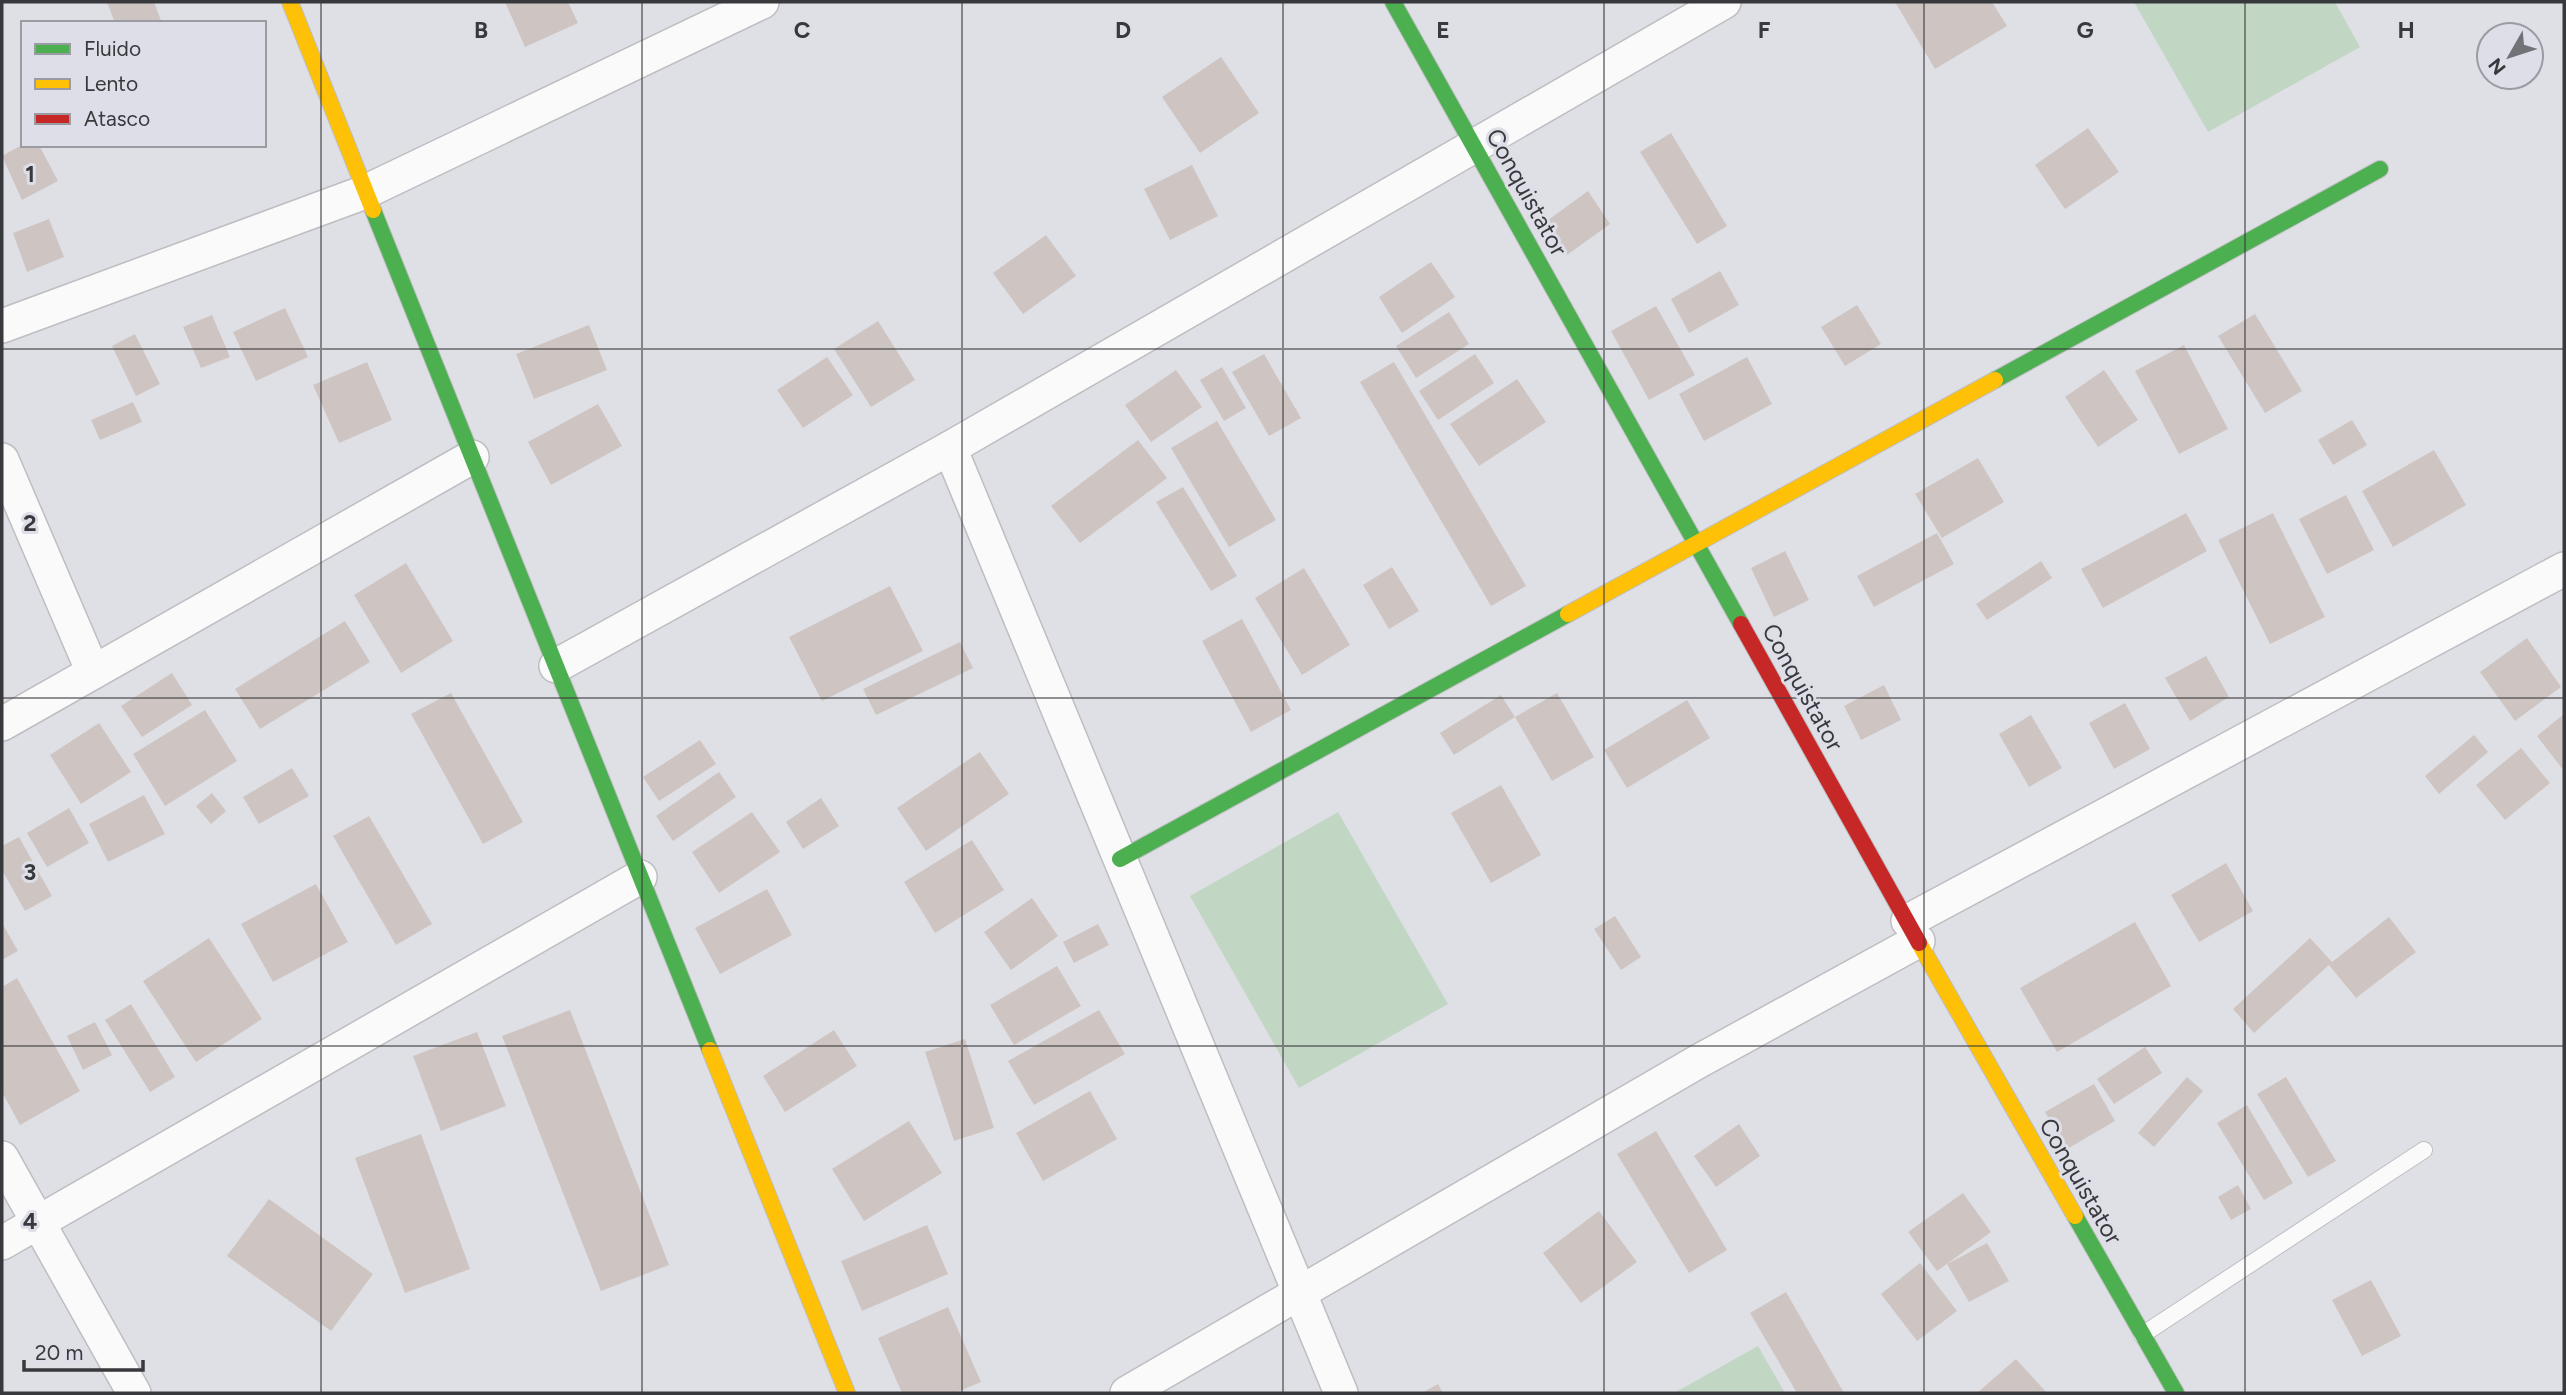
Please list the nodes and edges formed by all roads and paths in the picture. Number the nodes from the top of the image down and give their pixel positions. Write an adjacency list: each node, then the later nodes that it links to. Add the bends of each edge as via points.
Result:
1 (290, 2): 7 (street)
2 (762, 2): 7 (street)
3 (1393, 2): 5 (street, Conquistator)
4 (1724, 2): 5 (street)
5 (1475, 146): 9 (street); 12 (street, Conquistator)
6 (2380, 169): 12 (street)
7 (365, 192): 8 (street); 10 (street)
8 (2, 326)
9 (950, 448): 14 (street); 17 (street)
10 (472, 457): 14 (street); 15 (street)
11 (2, 460): 15 (street)
12 (1697, 544): 17 (street); 19 (street, Conquistator)
13 (2564, 569): 19 (street)
14 (556, 666): 18 (street)
15 (93, 672): 16 (street)
16 (2, 724)
17 (1120, 859): 24 (street)
18 (640, 877): 22 (street); 27 (street)
19 (1913, 931): 24 (street); 25 (street, Conquistator)
20 (2424, 1150): 25 (lane)
21 (2, 1158): 22 (street)
22 (38, 1222): 23 (street); 26 (street)
23 (2, 1243)
24 (1300, 1293): 28 (street); 29 (street)
25 (2143, 1335): 30 (street, Conquistator)
26 (134, 1393)
27 (847, 1393)
28 (1127, 1393)
29 (1341, 1393)
30 (2176, 1393)

